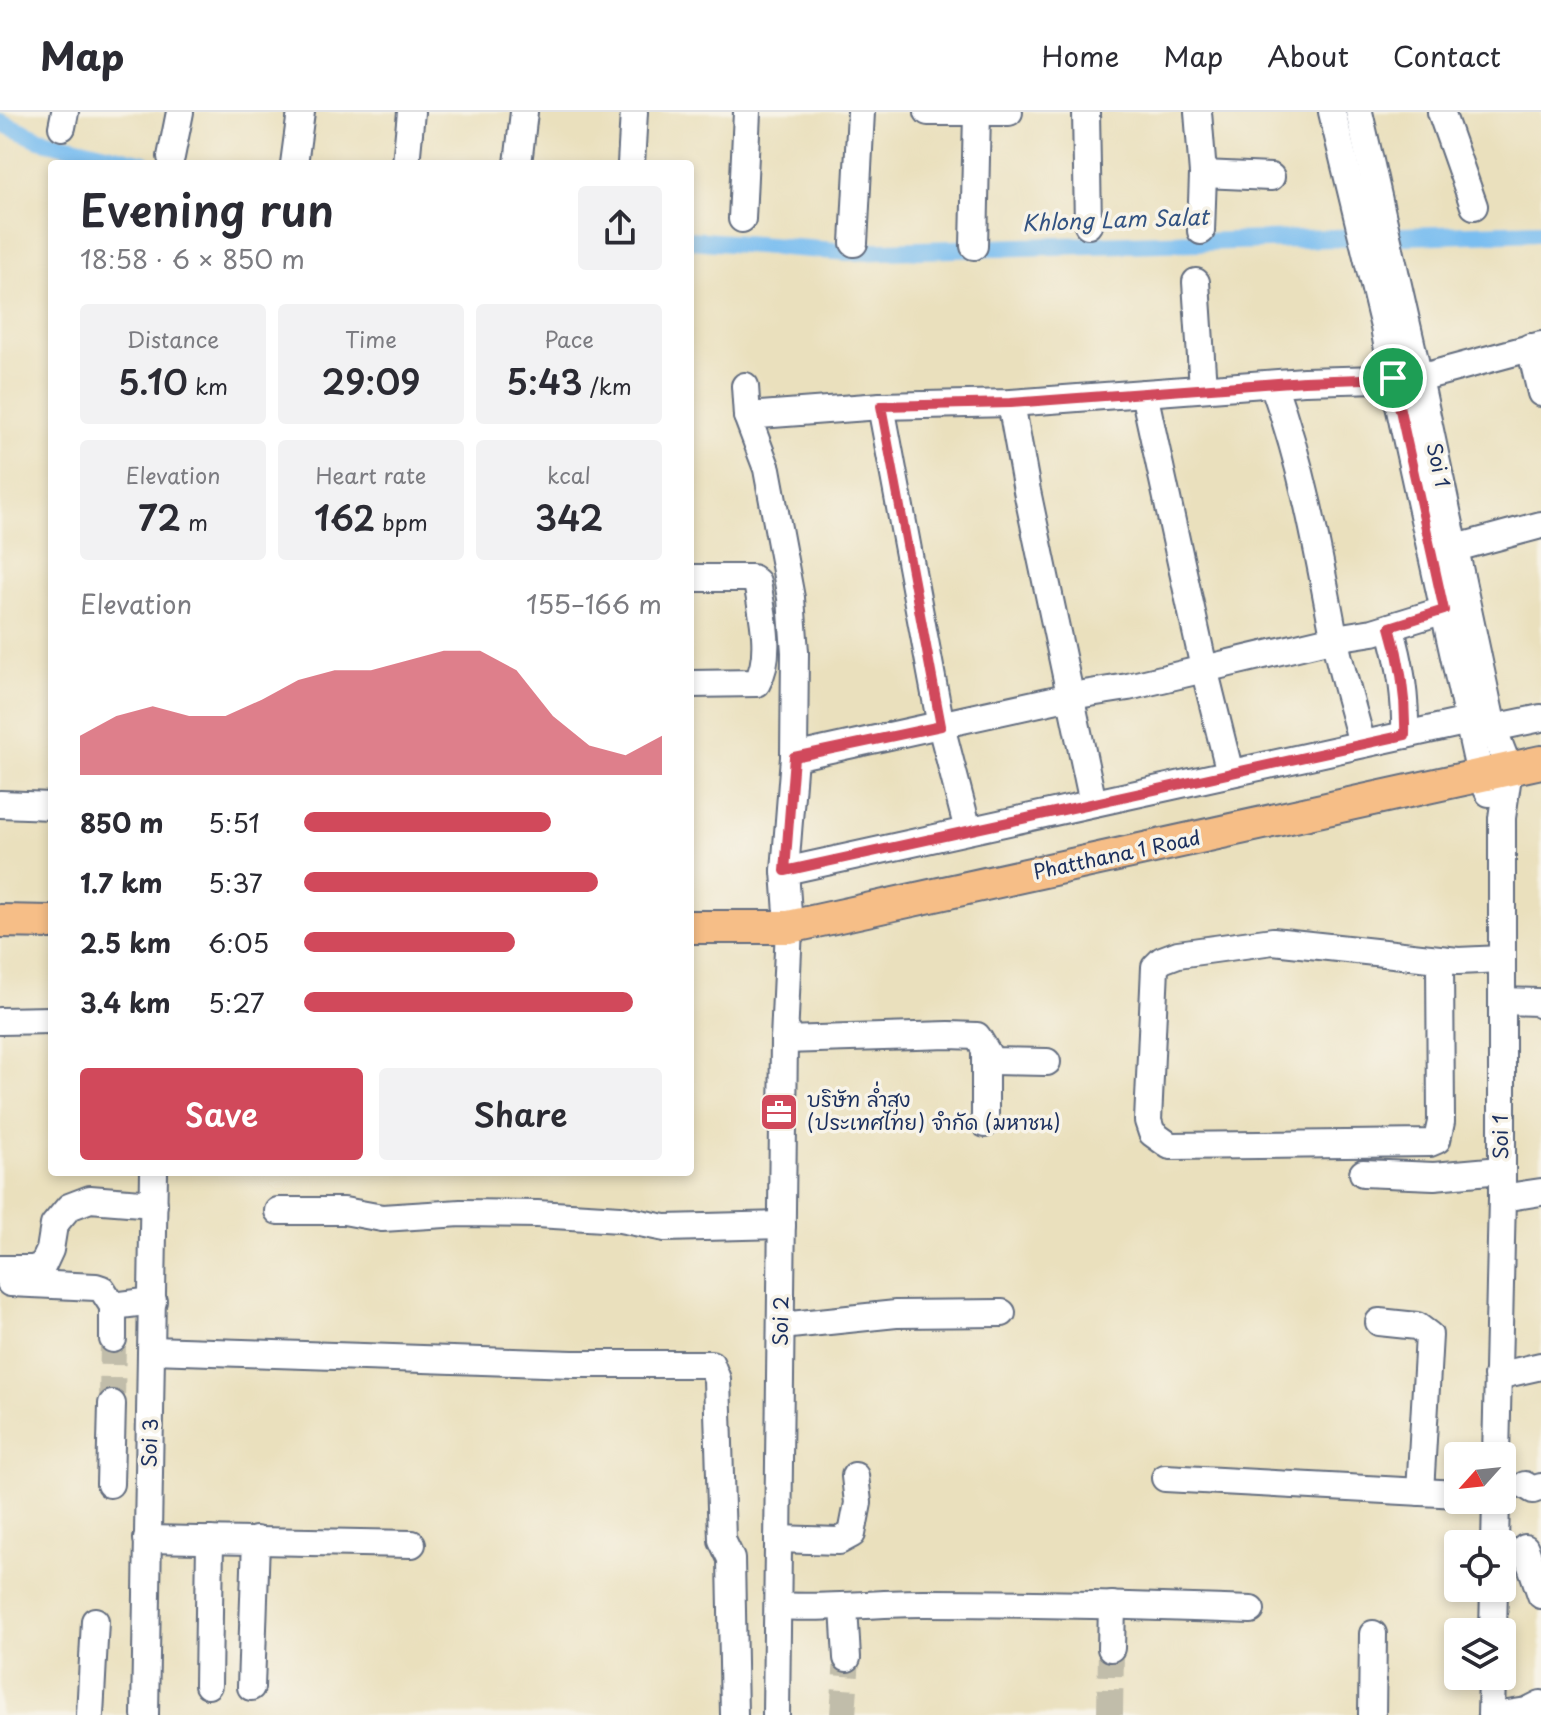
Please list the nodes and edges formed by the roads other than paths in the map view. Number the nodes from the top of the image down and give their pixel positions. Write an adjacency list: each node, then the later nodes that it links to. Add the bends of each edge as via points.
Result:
1 (180, 112): 16 (street)
2 (301, 112): 17 (street)
3 (411, 112): 18 (street)
4 (524, 112): 19 (street)
5 (634, 112): 20 (street)
6 (747, 112): 24 (street)
7 (861, 112): 27 (street)
8 (928, 112): 15 (street)
9 (1009, 112): 15 (street)
10 (1086, 112): 25 (street)
11 (1198, 112): 21 (street)
12 (1332, 112): 31 (street, via 1381,312)
13 (1359, 112): 31 (street, Soi 1)
14 (1441, 112): 23 (street)
15 (977, 113): 28 (street)
16 (171, 157)
17 (295, 160)
18 (406, 160)
19 (518, 160)
20 (631, 160)
21 (1203, 174): 22 (street); 26 (street)
22 (1271, 177)
23 (1474, 206)
24 (742, 219)
25 (1088, 225)
26 (1201, 231)
27 (854, 243)
28 (974, 246)
29 (1196, 282): 34 (street)
30 (1536, 346): 31 (street); 36 (street)
31 (1406, 378): 32 (street); 41 (street, Soi 1); 43 (street)
32 (1273, 384): 34 (street); 45 (street, via 1310,506)
33 (745, 386): 39 (street, Soi 2)
34 (1203, 388): 35 (street)
35 (1144, 393): 37 (street); 46 (street)
36 (1541, 393)
37 (1011, 403): 38 (street); 48 (street)
38 (881, 406): 39 (street); 51 (street)
39 (747, 416): 54 (street, Soi 2, via 767,469 791,598)
40 (1541, 525): 41 (street)
41 (1456, 548): 43 (street, Soi 1)
42 (694, 578): 47 (street, via 757,582 765,650 757,683)
43 (1455, 607): 44 (street); 50 (street, Soi 1)
44 (1390, 627): 45 (street); 52 (street, via 1406,702)
45 (1335, 638): 46 (street); 53 (street)
46 (1204, 668): 48 (street); 57 (street)
47 (694, 684)
48 (1071, 696): 51 (street); 58 (street)
49 (1541, 718): 50 (street)
50 (1481, 724): 52 (street); 56 (street, Soi 1)
51 (941, 726): 54 (street); 61 (street)
52 (1405, 735): 53 (street)
53 (1362, 744): 57 (street)
54 (794, 757): 62 (street, Soi 2)
55 (1541, 762): 56 (main road, Phatthana 1 Road)
56 (1494, 772): 66 (main road, Phatthana 1 Road); 68 (street, Soi 1, via 1502,818)
57 (1230, 773): 58 (street)
58 (1093, 803): 61 (street)
59 (0, 804): 60 (street)
60 (48, 806)
61 (968, 830): 62 (street)
62 (785, 871): 66 (street, Soi 2)
63 (0, 921): 64 (main road)
64 (48, 922)
65 (694, 927): 66 (main road, Phatthana 1 Road)
66 (789, 927): 73 (street, Soi 2)
67 (1440, 959): 67 (street, via 1273,941 1214,947 1162,960 1155,967 1148,1121 1152,1133 1170,1146 1437,1140); 68 (street)
68 (1502, 959): 69 (street, Soi 1)
69 (1502, 1001): 70 (street); 77 (street, Soi 1)
70 (1541, 1005)
71 (48, 1020): 72 (street)
72 (0, 1021)
73 (784, 1040): 74 (street, via 977,1036); 84 (street, Soi 2)
74 (985, 1053): 75 (street, via 992,1061); 76 (street)
75 (1047, 1062)
76 (985, 1124)
77 (1501, 1170): 78 (street, via 1434,1176); 81 (street, Soi 1)
78 (1363, 1173)
79 (154, 1176): 82 (street, Soi 3)
80 (1541, 1192): 81 (street)
81 (1502, 1198): 95 (street, Soi 1)
82 (154, 1204): 85 (street, via 90,1199 69,1207 54,1225 43,1265); 87 (street, Soi 3)
83 (278, 1211): 84 (street, via 344,1211 382,1218 537,1214 620,1219 665,1228)
84 (782, 1225): 91 (street, Soi 2)
85 (0, 1269)
86 (0, 1283): 88 (street, via 96,1287)
87 (153, 1301): 88 (street); 93 (street, Soi 3)
88 (113, 1306): 92 (street)
89 (1002, 1313): 91 (street, via 896,1314)
90 (1379, 1322): 101 (street, via 1417,1326 1429,1335)
91 (781, 1326): 104 (street, Soi 2)
92 (113, 1339)
93 (152, 1350): 103 (street, Soi 3); 124 (street, via 711,1364 717,1379 722,1540 731,1559)
94 (1541, 1366): 95 (street)
95 (1497, 1376): 97 (street, Soi 1)
96 (112, 1404): 100 (street)
97 (1496, 1442)
98 (855, 1476): 104 (street, via 858,1503 852,1534 839,1541)
99 (1165, 1478): 101 (street)
100 (110, 1484)
101 (1420, 1492): 102 (street)
102 (1444, 1493)
103 (147, 1539): 105 (street); 123 (street, Soi 3)
104 (778, 1539): 111 (street, Soi 2)
105 (210, 1540): 106 (street); 118 (street)
106 (256, 1540): 107 (street); 119 (street)
107 (412, 1544)
108 (1525, 1548): 109 (street)
109 (1541, 1595)
110 (1112, 1605): 112 (street); 113 (street); 116 (street)
111 (778, 1606): 112 (street); 125 (street, Soi 2)
112 (844, 1607): 117 (street)
113 (1251, 1610)
114 (95, 1621): 122 (street)
115 (1373, 1634): 126 (street)
116 (1111, 1648)
117 (847, 1658)
118 (208, 1685)
119 (251, 1687)
120 (1492, 1690): 127 (street)
121 (1541, 1704): 128 (street)
122 (90, 1715)
123 (145, 1715)
124 (734, 1715)
125 (776, 1715)
126 (1372, 1715)
127 (1491, 1715)
128 (1501, 1715)

